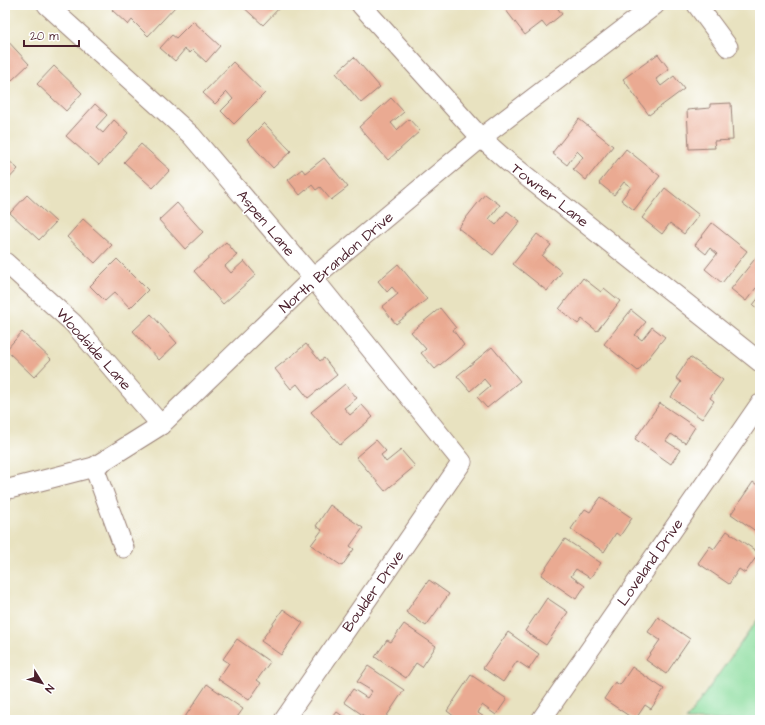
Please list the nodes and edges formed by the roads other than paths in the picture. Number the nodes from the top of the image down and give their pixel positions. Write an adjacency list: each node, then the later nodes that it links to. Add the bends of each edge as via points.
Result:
1 (47, 5): 8 (street, Aspen Lane, via 191,135)
2 (361, 5): 6 (street, Towner Lane)
3 (656, 5): 6 (street, North Brandon Drive)
4 (697, 5): 5 (street)
5 (728, 47)
6 (481, 138): 8 (street, North Brandon Drive); 9 (street, Towner Lane)
7 (5, 262): 11 (street, Woodside Lane, via 73,322)
8 (313, 278): 11 (street, North Brandon Drive); 12 (street, Aspen Lane)
9 (760, 362)
10 (760, 404): 17 (street, Loveland Drive)
11 (161, 425): 13 (street, North Brandon Drive)
12 (462, 462): 16 (street, Boulder Drive)
13 (94, 467): 14 (street, North Brandon Drive); 15 (street)
14 (5, 490)
15 (124, 548)
16 (284, 720)
17 (541, 720)

